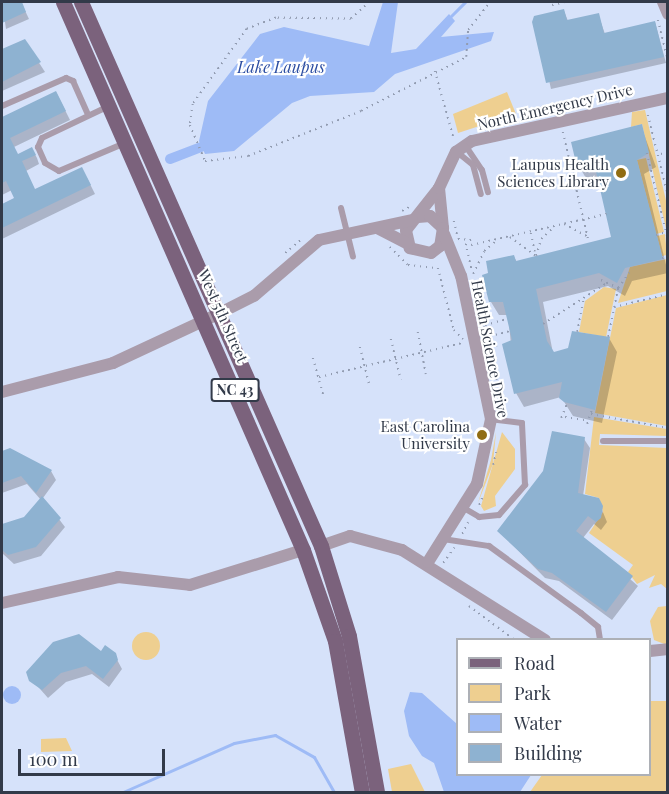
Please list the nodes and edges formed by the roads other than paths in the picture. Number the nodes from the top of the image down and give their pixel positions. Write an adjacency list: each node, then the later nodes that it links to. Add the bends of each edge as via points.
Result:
1 (63, 2): 6 (main road, West 5th Street / NC 43)
2 (81, 2): 21 (main road, West 5th Street / NC 43)
3 (663, 2): 4 (street)
4 (662, 14)
5 (668, 98): 10 (street, North Emergency Drive)
6 (110, 105): 8 (lane); 9 (main road, West 5th Street / NC 43)
7 (2, 106): 8 (lane, via 66,78 73,81)
8 (88, 115): 9 (lane, via 42,138 38,147 49,168 59,171)
9 (126, 143): 22 (main road, West 5th Street / NC 43)
10 (458, 145): 10 (lane, via 482,170 484,193 473,165); 11 (street)
11 (440, 188): 13 (street); 15 (street)
12 (341, 208): 16 (lane)
13 (415, 218): 14 (street); 15 (street, via 430,216); 17 (street, via 406,230)
14 (379, 229): 16 (street); 17 (street)
15 (443, 231): 18 (street); 20 (street, Health Science Drive)
16 (348, 233): 19 (lane); 21 (street, via 319,240 254,296)
17 (407, 243): 18 (street, via 420,254)
18 (431, 253): 20 (street, Health Science Drive)
19 (353, 257)
20 (459, 269): 24 (street, Health Science Drive)
21 (220, 313): 22 (street); 29 (main road, West 5th Street / NC 43)
22 (205, 320): 23 (street, via 112,363); 30 (main road, West 5th Street / NC 43)
23 (2, 392)
24 (491, 419): 27 (street, Health Science Drive, via 477,484); 27 (lane, via 522,423 525,485 498,515 479,517)
25 (603, 441): 26 (lane)
26 (668, 441)
27 (462, 507): 28 (street, Health Science Drive)
28 (443, 538): 31 (street, Health Science Drive); 34 (lane, via 489,546 598,627)
29 (321, 546): 31 (street, via 361,538); 38 (main road, West 5th Street / NC 43, via 349,636)
30 (303, 550): 32 (street, via 190,585 118,577); 37 (main road, West 5th Street / NC 43, via 334,641)
31 (428, 562): 33 (street)
32 (2, 603)
33 (543, 638)
34 (600, 638)
35 (668, 649): 36 (street)
36 (651, 651)
37 (362, 792)
38 (377, 792)

